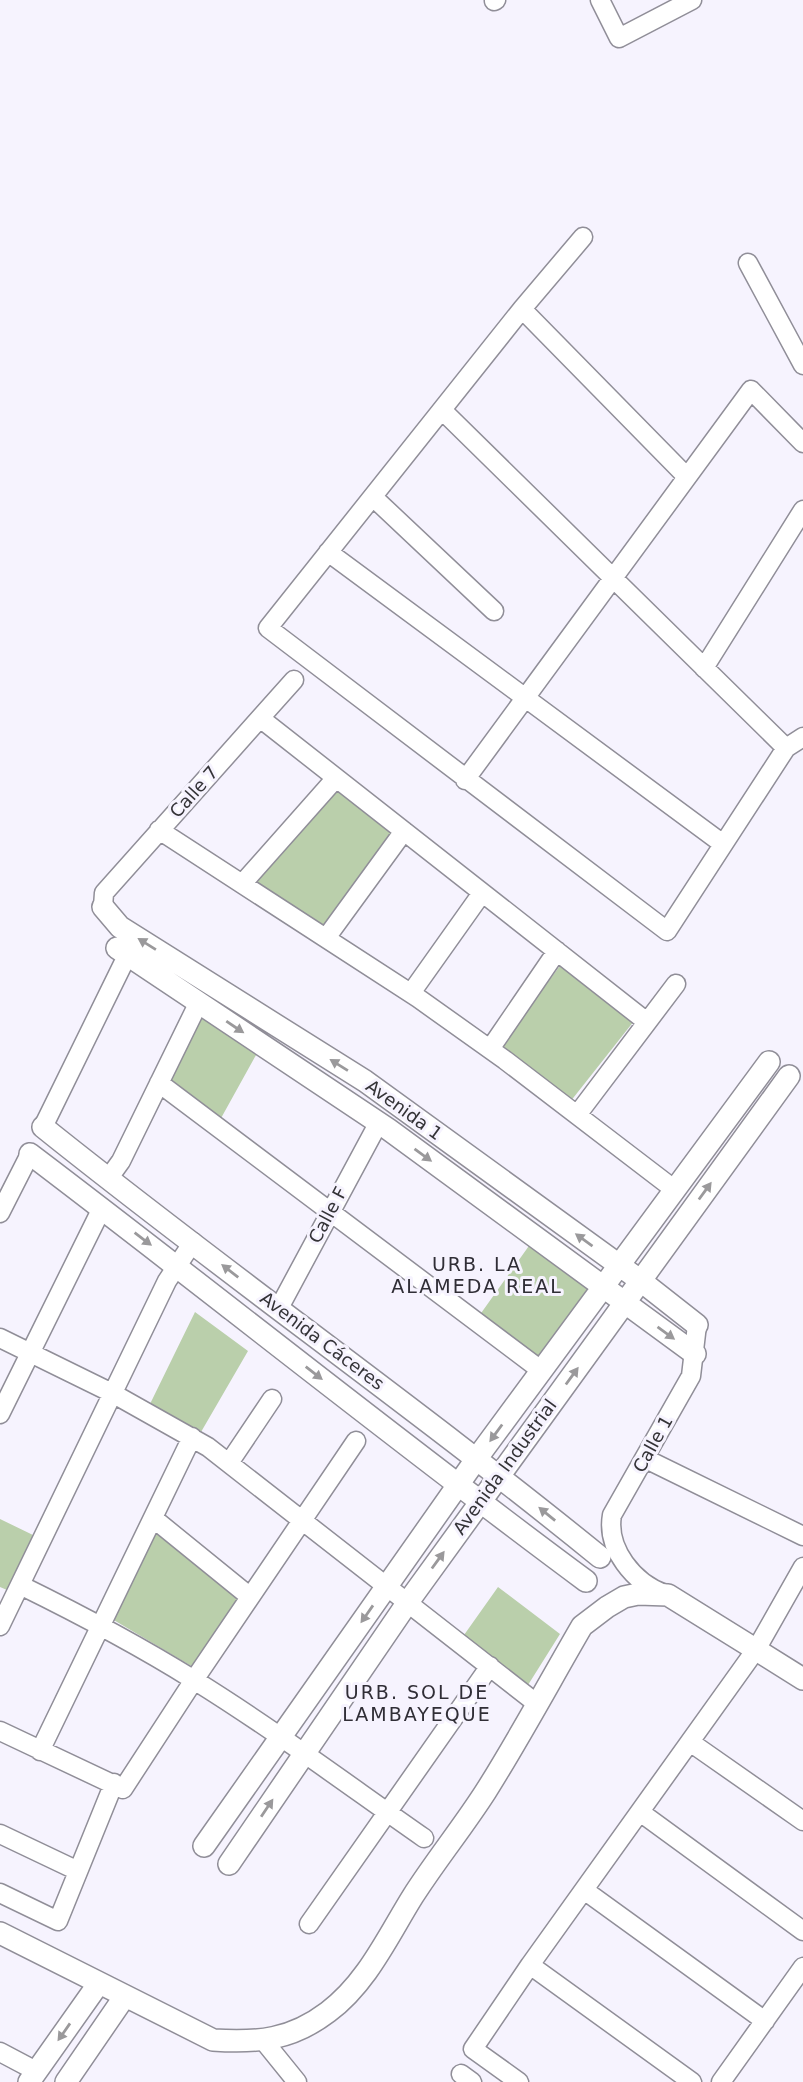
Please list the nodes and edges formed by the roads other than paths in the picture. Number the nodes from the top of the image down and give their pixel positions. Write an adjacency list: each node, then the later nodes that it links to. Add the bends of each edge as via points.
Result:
1 (600, 0): 2 (street, via 619,38)
2 (692, 0)
3 (583, 237): 5 (street)
4 (748, 263): 6 (street)
5 (522, 309): 7 (street); 9 (street)
6 (803, 365)
7 (442, 410): 10 (street); 13 (street)
8 (803, 443): 9 (street, via 751,390)
9 (687, 477): 13 (street)
10 (373, 497): 12 (street); 14 (street)
11 (803, 510): 15 (street)
12 (328, 552): 17 (street); 22 (street, via 268,628)
13 (613, 578): 15 (street); 17 (street)
14 (494, 611)
15 (705, 668): 20 (street)
16 (294, 681): 18 (street, Calle 7)
17 (525, 698): 22 (street); 25 (street)
18 (260, 718): 21 (street); 23 (street, Calle 7)
19 (803, 738): 20 (street)
20 (786, 748): 25 (street)
21 (336, 778): 24 (street); 26 (street)
22 (465, 780): 25 (street, via 667,931)
23 (159, 831): 26 (street); 28 (street, Calle 7, via 104,893)
24 (404, 831): 27 (street); 29 (street)
25 (723, 844)
26 (242, 884): 29 (street)
27 (482, 892): 30 (street); 33 (street)
28 (103, 907): 51 (street, Avenida 1, one-way to 28, via 365,1081 120,927)
29 (326, 938): 33 (street)
30 (557, 951): 35 (street); 36 (street)
31 (120, 956): 41 (street, Avenida 1, one-way to 41); 42 (street)
32 (676, 984): 35 (street)
33 (411, 993): 36 (street)
34 (195, 1010): 39 (street)
35 (647, 1022): 40 (street)
36 (490, 1049): 40 (street)
37 (769, 1062): 45 (street, Avenida Industrial)
38 (789, 1076): 52 (street, Avenida Industrial, one-way to 38)
39 (159, 1083): 44 (street); 47 (street)
40 (577, 1115): 45 (street)
41 (379, 1122): 47 (street, Calle F); 53 (street, Avenida 1, one-way to 53)
42 (43, 1127): 44 (street, Avenida Cáceres)
43 (30, 1154): 46 (street, Avenida Cáceres); 48 (street)
44 (108, 1179): 49 (street, Avenida Cáceres)
45 (675, 1190): 51 (street, Avenida Industrial)
46 (102, 1208): 50 (street, Avenida Cáceres, one-way to 50); 58 (street)
47 (330, 1212): 55 (street, Calle F); 60 (street)
48 (0, 1213)
49 (193, 1242): 50 (street); 55 (street, Avenida Cáceres, one-way to 49)
50 (176, 1264): 61 (street); 70 (street, Avenida Cáceres, one-way to 70)
51 (619, 1266): 52 (street, Avenida 1); 53 (street, Avenida Industrial)
52 (640, 1281): 54 (street, Avenida Industrial); 56 (street, Avenida 1)
53 (604, 1287): 54 (street, Avenida 1); 60 (street, Avenida Industrial)
54 (625, 1303): 59 (street, Avenida 1, one-way to 59); 69 (street, Avenida Industrial, one-way to 54)
55 (279, 1308): 66 (street, Avenida Cáceres)
56 (697, 1325): 59 (street, Calle 1)
57 (0, 1338): 58 (street)
58 (30, 1353): 61 (street); 63 (street)
59 (695, 1354): 67 (street, Calle 1, via 691,1376)
60 (542, 1371): 66 (street, Avenida Industrial, one-way to 66)
61 (112, 1394): 64 (street); 79 (street)
62 (272, 1399): 68 (street)
63 (0, 1415)
64 (192, 1437): 68 (street); 72 (street)
65 (356, 1441): 73 (street)
66 (477, 1458): 69 (street, Avenida Cáceres); 70 (street, Avenida Industrial)
67 (646, 1459): 74 (street); 76 (street, Calle 1, via 612,1516 610,1529)
68 (229, 1463): 73 (street)
69 (499, 1475): 71 (street, Avenida Industrial); 75 (street, Avenida Cáceres, one-way to 69)
70 (458, 1485): 71 (street, Avenida Cáceres); 80 (street, Avenida Industrial)
71 (480, 1502): 78 (street, Avenida Cáceres); 83 (street, Avenida Industrial, one-way to 71)
72 (153, 1518): 82 (street); 84 (street)
73 (302, 1520): 80 (street); 82 (street)
74 (803, 1536)
75 (600, 1557): 76 (street)
76 (622, 1560): 81 (street, via 636,1578)
77 (803, 1567): 86 (street)
78 (586, 1581)
79 (20, 1585): 84 (street); 85 (street)
80 (386, 1586): 83 (street); 92 (street, Avenida Industrial, one-way to 92)
81 (668, 1595): 86 (street); 90 (street, via 624,1597 582,1626)
82 (249, 1597): 88 (street)
83 (408, 1602): 87 (street); 95 (street, Avenida Industrial)
84 (100, 1625): 88 (street); 94 (street)
85 (0, 1626)
86 (757, 1648): 89 (street); 93 (street)
87 (490, 1666): 90 (street); 97 (street)
88 (194, 1679): 92 (street); 96 (street, via 123,1789)
89 (803, 1679)
90 (536, 1703): 115 (street, via 485,1794 352,1990 310,2024)
91 (0, 1731): 94 (street)
92 (280, 1737): 95 (street); 102 (street, Avenida Industrial)
93 (690, 1742): 98 (street); 99 (street)
94 (40, 1751): 96 (street)
95 (304, 1754): 97 (street); 103 (street, Avenida Industrial, one-way to 95)
96 (114, 1783): 104 (street)
97 (387, 1812): 101 (street); 107 (street)
98 (640, 1812): 105 (street); 108 (street)
99 (803, 1821)
100 (0, 1834): 104 (street)
101 (424, 1838)
102 (204, 1846)
103 (229, 1864)
104 (78, 1871): 106 (street, via 58,1921)
105 (583, 1890): 110 (street); 114 (street)
106 (0, 1893)
107 (309, 1924)
108 (803, 1931)
109 (0, 1933): 112 (street)
110 (530, 1965): 120 (street, via 473,2049); 121 (street)
111 (803, 1967): 114 (street)
112 (99, 1983): 113 (street); 117 (street, one-way to 117)
113 (125, 1996): 115 (street, via 213,2040); 118 (street)
114 (765, 2021): 122 (street)
115 (263, 2040): 119 (street)
116 (0, 2052): 117 (street)
117 (32, 2077)
118 (66, 2082)
119 (297, 2082)
120 (519, 2082)
121 (692, 2082)
122 (721, 2082)

